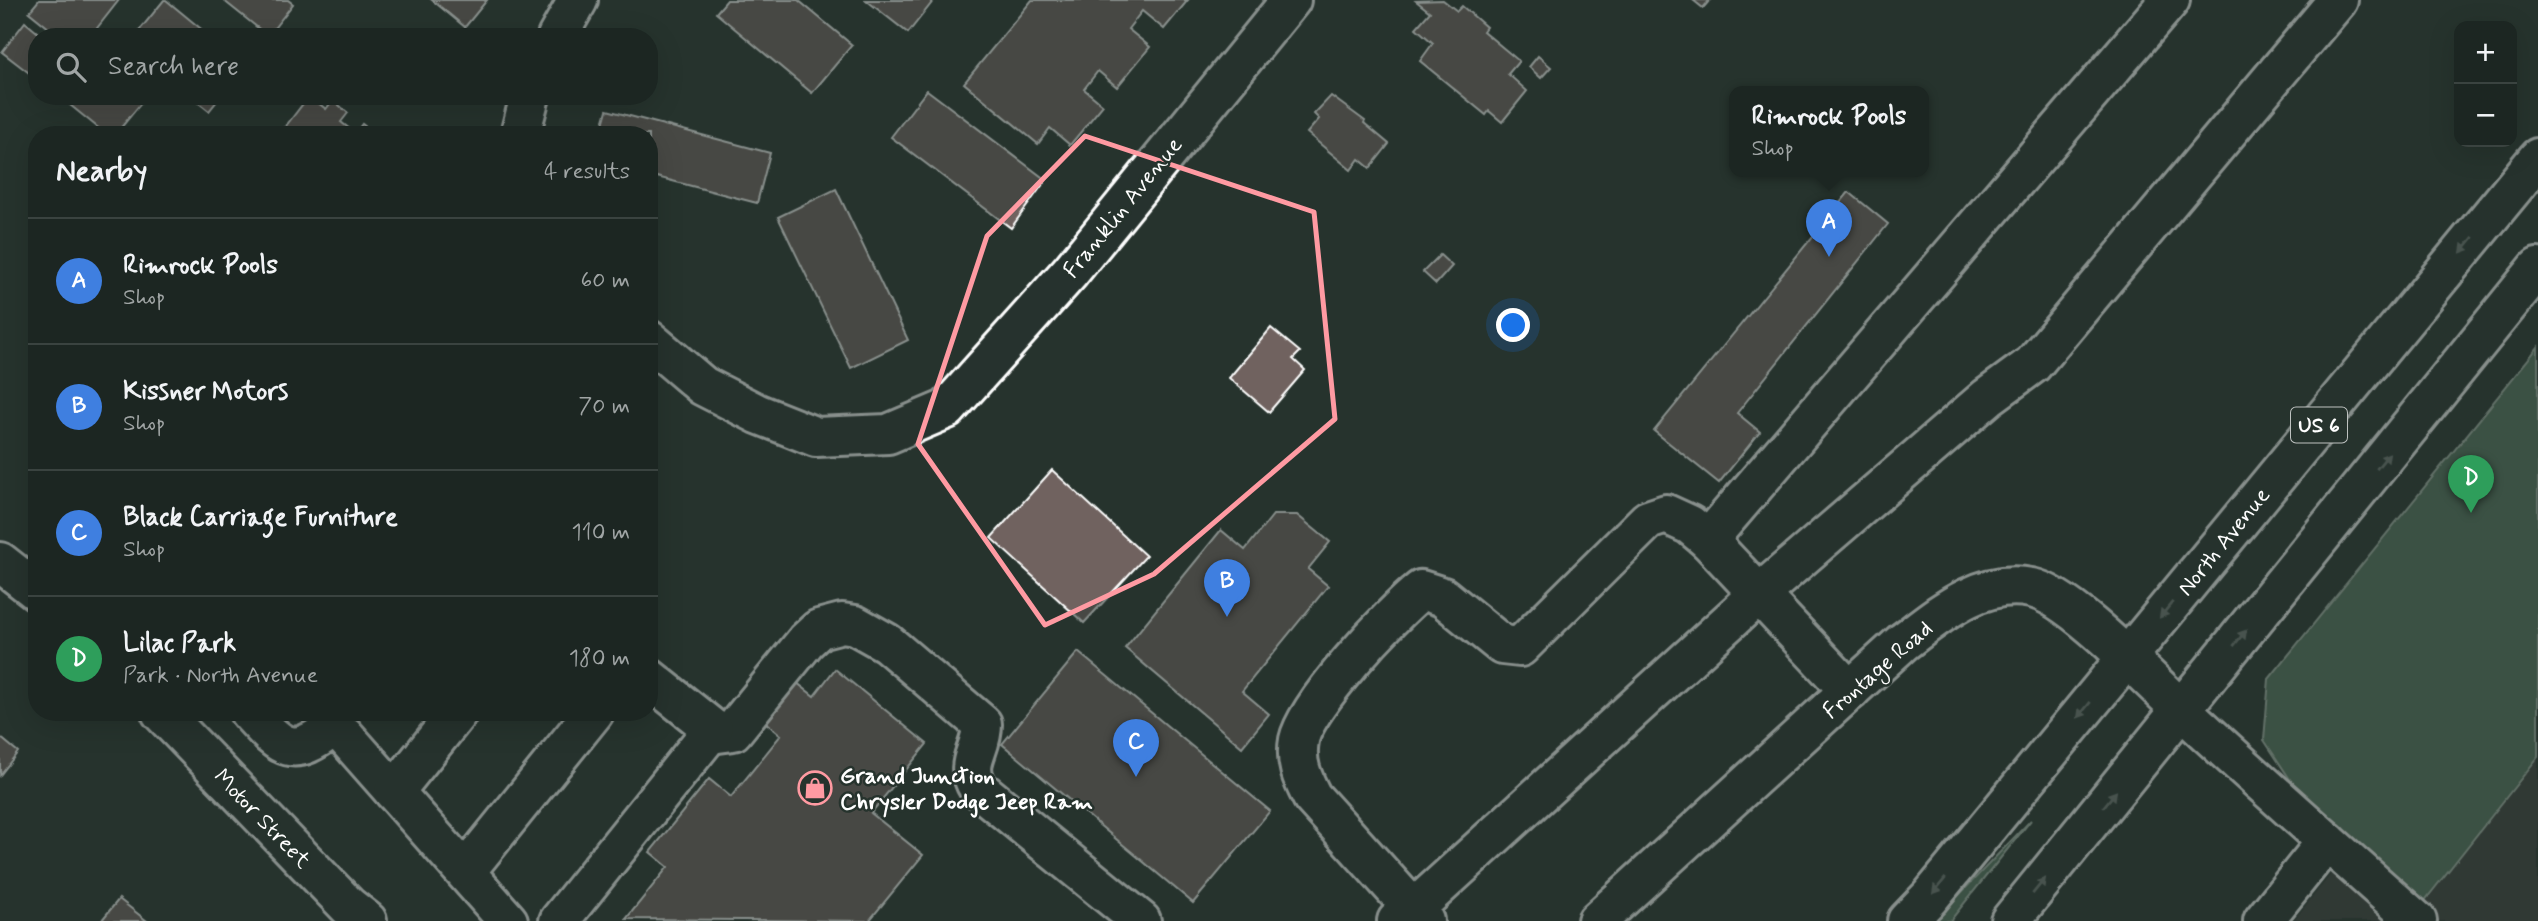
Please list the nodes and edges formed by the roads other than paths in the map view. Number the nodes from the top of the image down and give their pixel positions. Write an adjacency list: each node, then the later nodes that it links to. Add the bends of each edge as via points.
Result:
1 (578, 0): 5 (street)
2 (1291, 0): 10 (street, Franklin Avenue, via 1070,272 947,408 888,434 816,437 703,386)
3 (2170, 0): 11 (street)
4 (2338, 0): 14 (street, via 2033,364 1988,397)
5 (562, 28)
6 (528, 105): 7 (street)
7 (522, 126)
8 (2538, 158): 15 (street, North Avenue / US 6, one-way to 15)
9 (2538, 268): 18 (street, one-way to 9)
10 (658, 348)
11 (1708, 540): 14 (street); 29 (street, via 1666,514 1648,520 1520,647 1502,645 1443,597 1421,590 1400,607 1312,712 1299,740 1299,772 1312,797)
12 (0, 562): 13 (street)
13 (28, 584)
14 (1758, 595): 17 (street); 29 (street)
15 (2127, 658): 17 (street, Frontage Road, via 2052,595 2012,586 1972,596 1947,609); 18 (street, Frontage Road); 35 (street, North Avenue / US 6, one-way to 35)
16 (658, 685): 25 (street)
17 (1850, 691): 34 (street, Frontage Road)
18 (2182, 710): 27 (street, Frontage Road); 36 (street, one-way to 18)
19 (170, 721): 30 (street, Motor Street)
20 (257, 721): 21 (street, via 279,745 296,748 315,742)
21 (338, 721)
22 (339, 721): 26 (street, via 344,735)
23 (451, 721): 26 (street)
24 (587, 721): 28 (street, via 473,862)
25 (713, 729): 32 (street); 33 (street, via 725,734 733,731 819,629 855,625 887,643 982,724 970,776 979,789)
26 (394, 792): 28 (street)
27 (2327, 841): 37 (street); 38 (street, Frontage Road)
28 (461, 867): 31 (street)
29 (1411, 917)
30 (367, 921)
31 (508, 921)
32 (559, 921)
33 (1141, 921)
34 (1597, 921)
35 (1907, 921)
36 (2010, 921)
37 (2263, 921)
38 (2417, 921)

